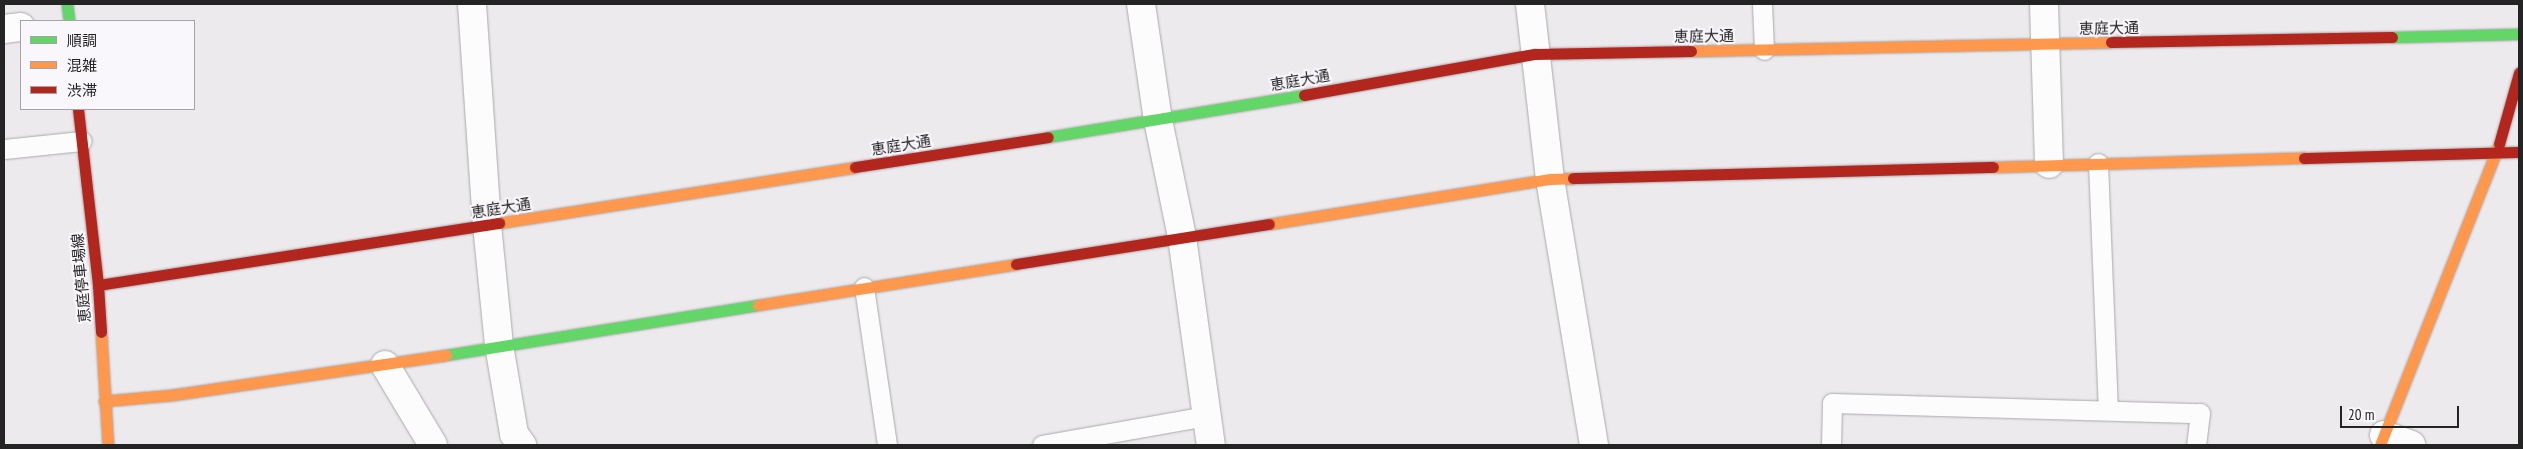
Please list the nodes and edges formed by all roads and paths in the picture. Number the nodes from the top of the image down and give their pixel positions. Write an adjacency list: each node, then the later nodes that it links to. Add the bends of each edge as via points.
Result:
1 (67, 4): 7 (street)
2 (472, 4): 24 (street)
3 (1141, 4): 16 (street)
4 (1530, 4): 13 (street)
5 (1762, 4): 12 (lane)
6 (2044, 4): 11 (street)
7 (69, 20)
8 (20, 27): 9 (street)
9 (4, 29)
10 (2519, 34): 11 (street, 恵庭大通)
11 (2046, 45): 12 (street, 恵庭大通); 22 (street)
12 (1764, 50): 13 (street, 恵庭大通)
13 (1535, 54): 16 (street, 恵庭大通); 23 (street)
14 (2519, 73): 20 (street)
15 (78, 110): 17 (street, 恵庭停車場線)
16 (1158, 120): 24 (street, 恵庭大通); 25 (street)
17 (82, 141): 18 (lane); 26 (street, 恵庭停車場線)
18 (4, 149)
19 (2519, 152): 20 (street)
20 (2496, 153): 21 (street); 33 (street)
21 (2098, 163): 22 (street); 31 (lane)
22 (2049, 164): 23 (street)
23 (1550, 179): 25 (street); 40 (street)
24 (487, 225): 26 (street, 恵庭大通); 28 (street)
25 (1182, 237): 27 (street); 32 (street)
26 (98, 285): 30 (street, 恵庭停車場線)
27 (864, 287): 28 (street); 37 (lane)
28 (499, 345): 29 (street); 36 (street, via 514,434)
29 (385, 365): 30 (street, via 172,395); 35 (street)
30 (104, 401): 34 (street, 恵庭停車場線)
31 (2108, 410): 41 (lane, via 1832,403); 42 (lane, via 2200,413)
32 (1207, 416): 38 (lane); 39 (street)
33 (2382, 440): 43 (street)
34 (108, 445)
35 (433, 445)
36 (522, 445)
37 (887, 445)
38 (1042, 445)
39 (1211, 445)
40 (1594, 445)
41 (1831, 445)
42 (2196, 445)
43 (2411, 445)

